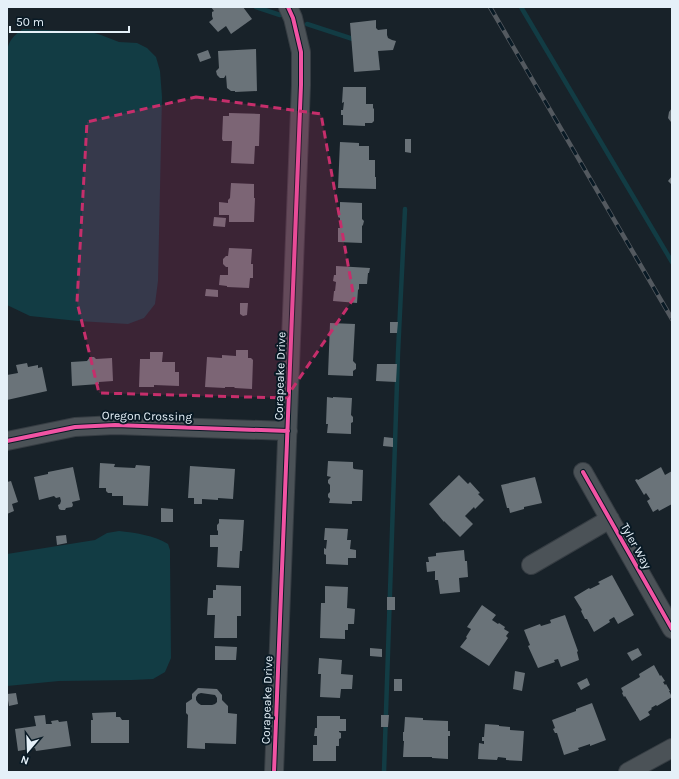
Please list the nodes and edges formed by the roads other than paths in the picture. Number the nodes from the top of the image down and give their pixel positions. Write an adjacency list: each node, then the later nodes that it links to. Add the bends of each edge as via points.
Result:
1 (288, 7): 2 (street, Corapeake Drive, via 301,52 301,85)
2 (288, 431): 3 (street, Oregon Crossing, via 115,425 75,427); 9 (street, Corapeake Drive)
3 (7, 441)
4 (583, 472): 5 (street, Tyler Way)
5 (610, 519): 6 (street); 7 (street, Tyler Way)
6 (531, 565)
7 (672, 629)
8 (672, 748): 10 (street)
9 (274, 772)
10 (628, 772)

